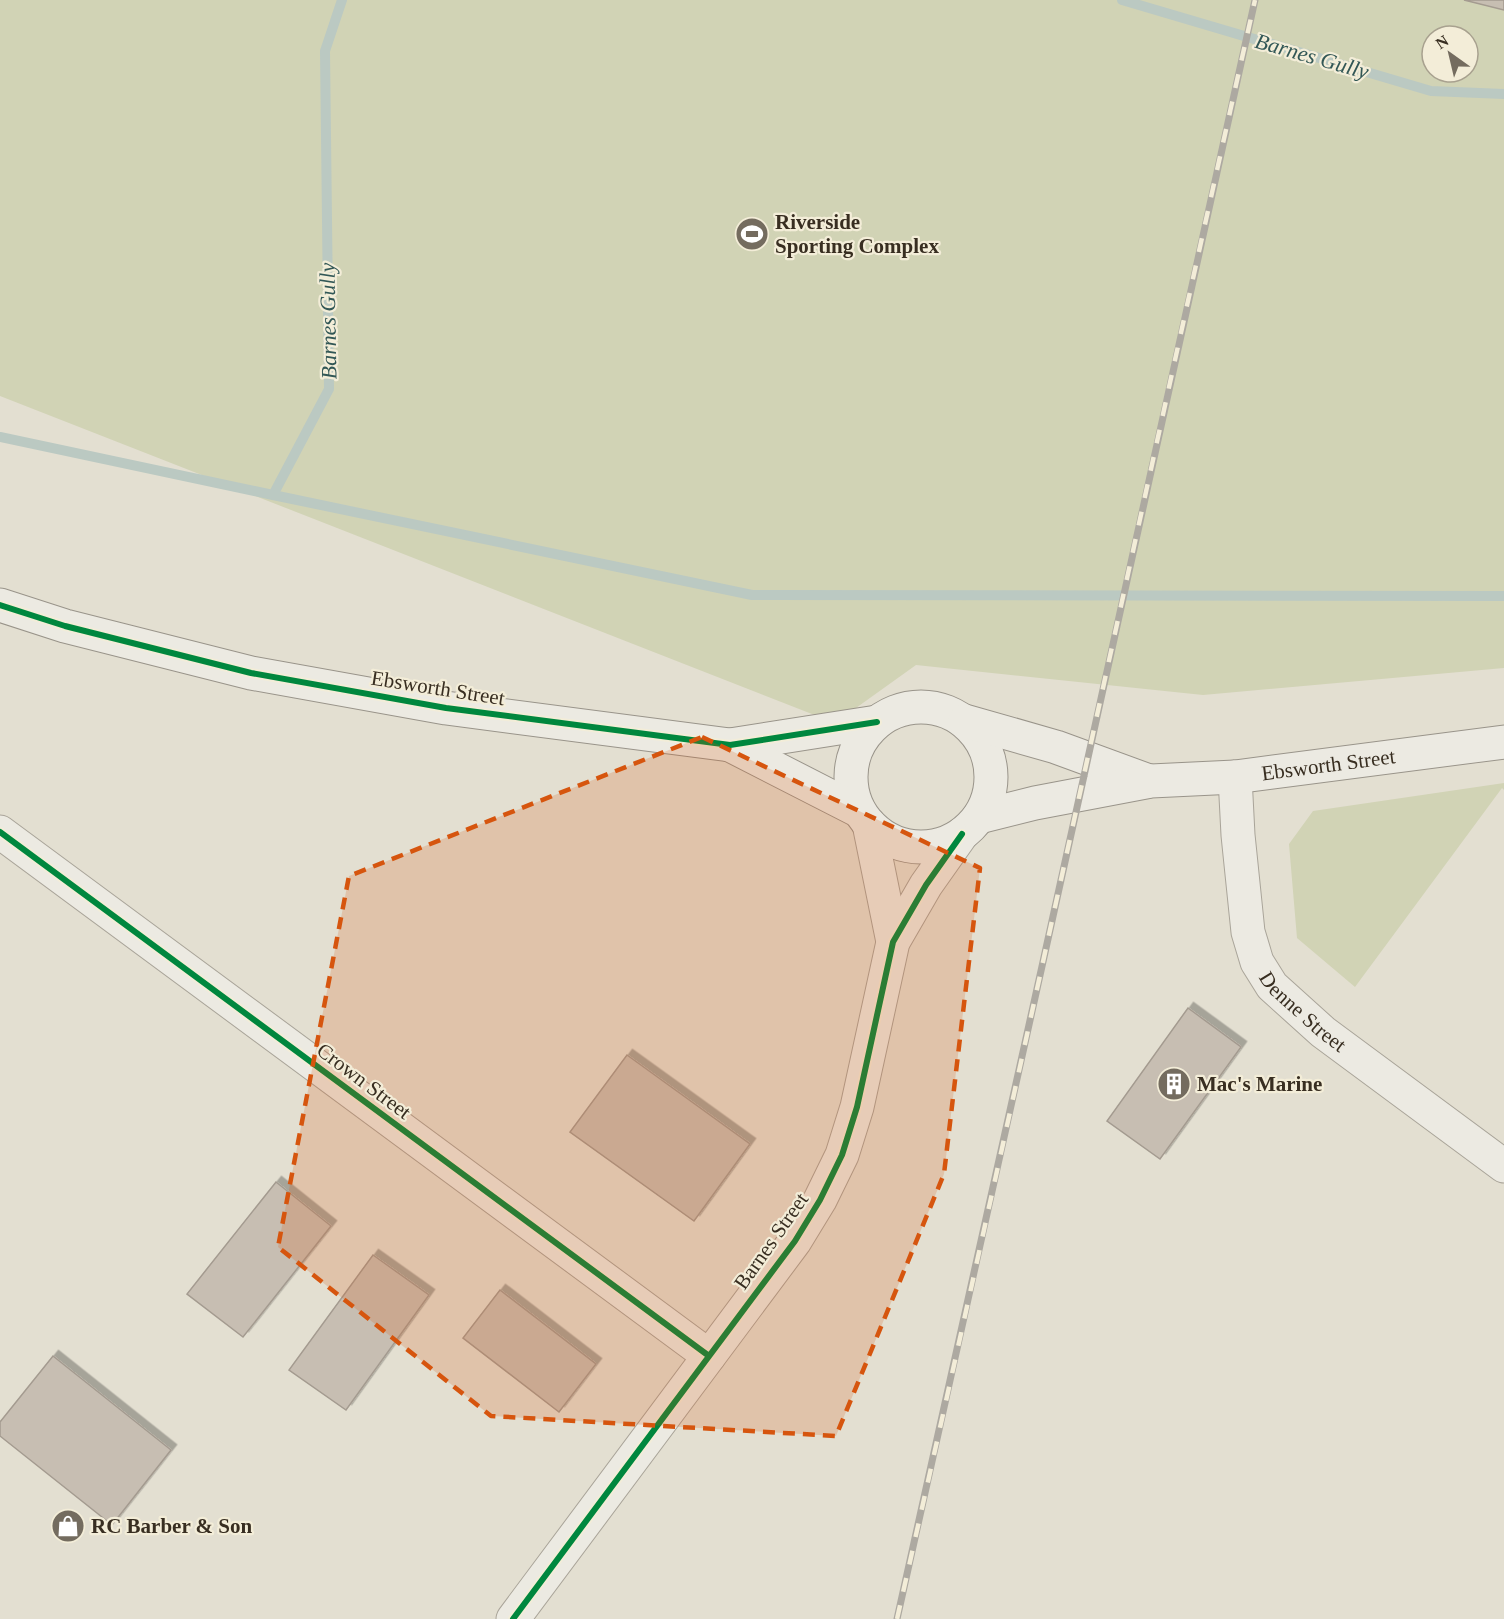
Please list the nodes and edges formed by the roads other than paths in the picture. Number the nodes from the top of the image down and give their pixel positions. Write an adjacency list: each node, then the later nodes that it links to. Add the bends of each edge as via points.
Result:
1 (0, 605): 5 (street, Ebsworth Street, via 65,626 251,673 446,708)
2 (964, 721): 3 (street, via 944,710 921,706 898,711); 7 (street, Ebsworth Street, via 1056,747); 9 (street, via 979,737 992,776 988,798)
3 (877, 722): 5 (street, Ebsworth Street); 8 (street, via 864,736 851,773 852,792)
4 (1504, 742): 6 (street, Ebsworth Street)
5 (730, 745): 8 (street, Ebsworth Street)
6 (1235, 777): 7 (street, Ebsworth Street); 12 (street, Denne Street, via 1248,932 1257,962 1272,986 1323,1032)
7 (1151, 781): 9 (street, Ebsworth Street, via 1035,803)
8 (864, 817): 9 (street, via 884,837 903,845 923,847 943,843); 11 (street, Barnes Street)
9 (970, 825): 11 (street, Barnes Street, via 926,885)
10 (0, 831): 13 (street, Crown Street)
11 (893, 942): 13 (street, Barnes Street, via 865,1073 842,1155 795,1240)
12 (1504, 1166)
13 (709, 1356): 14 (street, Barnes Street)
14 (513, 1619)

